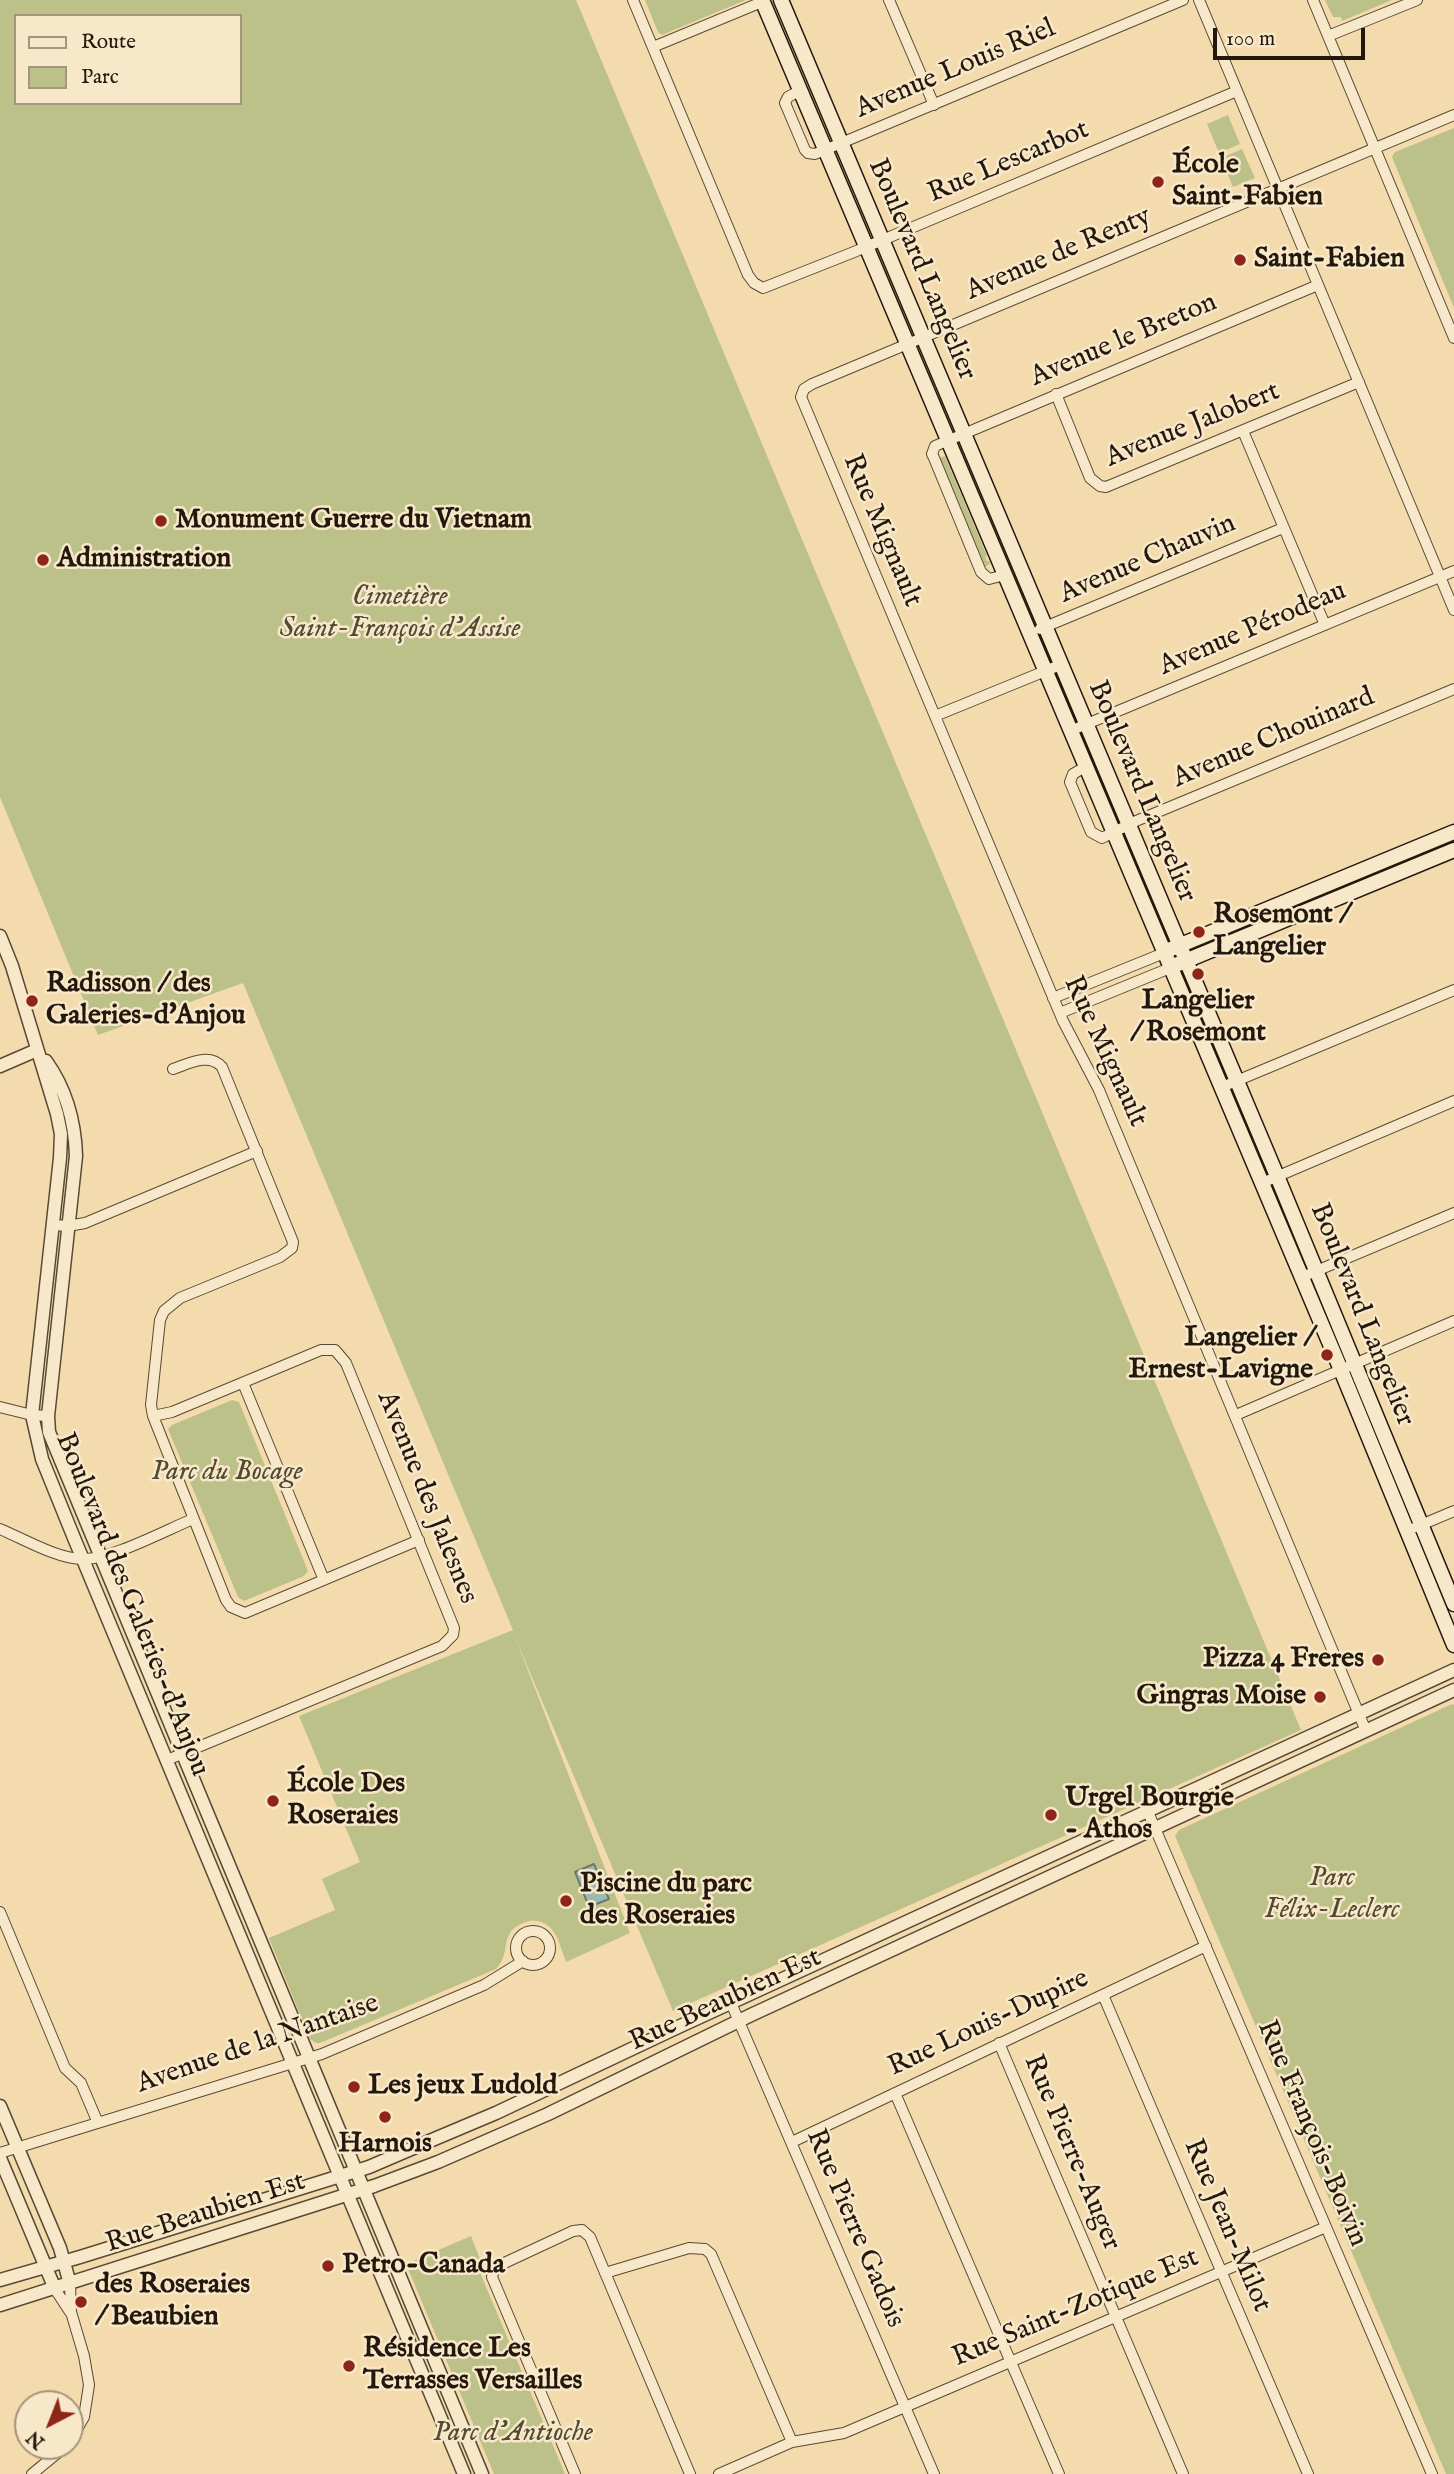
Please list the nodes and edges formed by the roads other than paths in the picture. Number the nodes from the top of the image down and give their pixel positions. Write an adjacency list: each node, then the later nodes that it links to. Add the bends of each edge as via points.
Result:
1 (633, 0): 10 (street)
2 (780, 0): 14 (main road, Boulevard Langelier)
3 (890, 0): 12 (street)
4 (1183, 0): 12 (street, Avenue Louis Riel)
5 (1199, 0): 11 (street)
6 (1313, 0): 9 (street)
7 (1417, 0): 9 (street)
8 (762, 1): 10 (street); 16 (main road, Boulevard Langelier)
9 (1328, 36): 15 (street)
10 (653, 47): 19 (street, Rue Lescarbot, via 748,275 759,286 768,287)
11 (1237, 91): 17 (street); 18 (street, Rue Lescarbot)
12 (934, 105): 14 (street, Avenue Louis Riel)
13 (1454, 115): 15 (street, Avenue de Renty)
14 (841, 143): 16 (street, Avenue Louis Riel); 18 (main road, Boulevard Langelier)
15 (1375, 149): 17 (street, Avenue de Renty); 22 (street)
16 (825, 150): 19 (main road, Boulevard Langelier)
17 (1278, 189): 20 (street); 21 (street, Avenue de Renty)
18 (882, 240): 19 (street, Rue Lescarbot); 21 (main road, Boulevard Langelier)
19 (866, 247): 23 (main road, Boulevard Langelier)
20 (1318, 285): 24 (street); 26 (street, Avenue le Breton)
21 (922, 336): 23 (street, Avenue de Renty); 28 (main road, Boulevard Langelier)
22 (1454, 338)
23 (907, 343): 25 (street, Avenue de Renty, via 812,384); 29 (main road, Boulevard Langelier)
24 (1359, 382): 27 (street, Avenue Jalobert); 33 (street)
25 (802, 393): 41 (street, Rue Mignault, via 803,405)
26 (1056, 394): 27 (street, Avenue Jalobert, via 1090,478 1100,486 1113,485); 28 (street, Avenue le Breton)
27 (1243, 431): 30 (street)
28 (963, 433): 29 (street, Avenue le Breton); 36 (main road, Boulevard Langelier)
29 (947, 439): 32 (main road, Boulevard Langelier); 32 (street, via 935,446 932,454 981,572 989,579)
30 (1283, 528): 35 (street); 36 (street, Avenue Chauvin)
31 (1454, 571): 33 (street, Avenue Pérodeau)
32 (1005, 575): 37 (main road, Boulevard Langelier)
33 (1440, 577): 34 (street); 35 (street, Avenue Pérodeau)
34 (1454, 610)
35 (1325, 625): 42 (street, Avenue Pérodeau)
36 (1045, 627): 37 (street, Avenue Chauvin); 38 (main road, Boulevard Langelier)
37 (1030, 634): 39 (main road, Boulevard Langelier)
38 (1060, 665): 39 (street); 42 (main road, Boulevard Langelier)
39 (1045, 671): 41 (street); 43 (main road, Boulevard Langelier)
40 (1454, 689): 44 (street, Avenue Chouinard)
41 (935, 716): 54 (street, Rue Mignault)
42 (1086, 724): 43 (street, Avenue Pérodeau); 44 (main road, Boulevard Langelier)
43 (1070, 730): 46 (main road, Boulevard Langelier)
44 (1129, 824): 46 (street, Avenue Chouinard); 49 (main road, Boulevard Langelier)
45 (1454, 832): 49 (main road)
46 (1113, 833): 50 (main road, Boulevard Langelier)
47 (1454, 850): 51 (main road)
48 (0, 936): 56 (street)
49 (1180, 946): 50 (main road); 51 (main road, Boulevard Langelier)
50 (1164, 953): 52 (main road, Boulevard Langelier); 54 (street)
51 (1186, 961): 52 (main road); 59 (main road, Boulevard Langelier)
52 (1170, 968): 55 (street); 60 (main road, Boulevard Langelier)
53 (1454, 990): 59 (street)
54 (1053, 998): 55 (street, Rue Mignault)
55 (1060, 1013): 75 (street, Rue Mignault, via 1099,1090)
56 (37, 1050): 57 (street); 66 (street, Boulevard des Galeries-d'Anjou, via 61,1133); 67 (street, Boulevard des Galeries-d'Anjou, via 72,1116 76,1156)
57 (0, 1066)
58 (173, 1069): 62 (street, via 206,1059 217,1062)
59 (1237, 1081): 60 (street); 63 (main road, Boulevard Langelier)
60 (1222, 1087): 64 (main road, Boulevard Langelier)
61 (1454, 1101): 63 (street)
62 (257, 1152): 67 (street); 78 (street, via 291,1234 292,1248 180,1298 164,1311)
63 (1277, 1176): 64 (street); 68 (main road, Boulevard Langelier)
64 (1262, 1183): 69 (main road, Boulevard Langelier)
65 (1454, 1213): 68 (street)
66 (53, 1225): 67 (street); 76 (street, Boulevard des Galeries-d'Anjou)
67 (68, 1226): 77 (street, Boulevard des Galeries-d'Anjou)
68 (1317, 1271): 69 (street); 71 (main road, Boulevard Langelier)
69 (1302, 1277): 72 (main road, Boulevard Langelier)
70 (1454, 1321): 71 (street)
71 (1355, 1364): 72 (street); 81 (main road, Boulevard Langelier)
72 (1341, 1370): 75 (street); 81 (main road, Boulevard Langelier)
73 (243, 1384): 78 (street, Avenue des Jalesnes); 83 (street, Avenue des Jalesnes, via 321,1350 335,1350 346,1363); 86 (street)
74 (0, 1407): 76 (street)
75 (1236, 1415): 91 (street, Rue Mignault)
76 (32, 1416): 77 (street); 85 (street, Boulevard des Galeries-d'Anjou, via 42,1459)
77 (48, 1416): 84 (street, Boulevard des Galeries-d'Anjou, via 52,1443)
78 (153, 1416): 80 (street)
79 (1454, 1511): 81 (street)
80 (193, 1519): 84 (street); 86 (street, via 226,1600 237,1611 244,1613)
81 (1415, 1528): 87 (main road, Boulevard Langelier); 88 (main road, Boulevard Langelier)
82 (0, 1530): 85 (street)
83 (419, 1540): 86 (street); 93 (street, Avenue des Jalesnes, via 452,1619 449,1641)
84 (100, 1557): 85 (street); 93 (street, Boulevard des Galeries-d'Anjou)
85 (83, 1560): 94 (street, Boulevard des Galeries-d'Anjou)
86 (324, 1580)
87 (1454, 1604)
88 (1454, 1645)
89 (1454, 1670): 91 (street, Rue Beaubien Est)
90 (1454, 1690): 92 (street, Rue Beaubien Est)
91 (1359, 1714): 92 (street, Rue Mignault); 95 (street, Rue Beaubien Est)
92 (1366, 1731): 96 (street, Rue Beaubien Est)
93 (181, 1754): 94 (street, Avenue des Jalesnes); 106 (street, Boulevard des Galeries-d'Anjou)
94 (167, 1760): 107 (street, Boulevard des Galeries-d'Anjou)
95 (1148, 1812): 96 (street, Rue François-Boivin); 99 (street, Rue Beaubien Est)
96 (1156, 1828): 98 (street, Rue François-Boivin); 101 (street, Rue Beaubien Est)
97 (0, 1912): 112 (street, via 65,2068 80,2083)
98 (1206, 1946): 102 (street, Rue Louis-Dupire); 121 (street, Rue François-Boivin)
99 (846, 1952): 101 (street); 103 (street, Rue Beaubien Est)
100 (523, 1961): 106 (street, Avenue de la Nantaise, via 484,1985)
101 (853, 1968): 104 (street, Rue Beaubien Est)
102 (1103, 1995): 105 (street, Rue Louis-Dupire); 124 (street, Rue Jean-Milot)
103 (732, 2003): 104 (street, Rue Pierre Gadois); 108 (street, Rue Beaubien Est)
104 (740, 2021): 111 (street, Rue Beaubien Est); 113 (street, Rue Pierre Gadois)
105 (999, 2043): 109 (street, Rue Louis-Dupire); 131 (street, Rue Pierre-Auger)
106 (309, 2058): 107 (street, Avenue de la Nantaise); 117 (street, Boulevard des Galeries-d'Anjou)
107 (292, 2063): 112 (street, Avenue de la Nantaise); 118 (street, Boulevard des Galeries-d'Anjou)
108 (538, 2093): 111 (street); 117 (street, Rue Beaubien Est)
109 (895, 2093): 113 (street, Rue Louis-Dupire); 132 (street)
110 (0, 2106): 114 (street)
111 (548, 2114): 119 (street, Rue Beaubien Est)
112 (97, 2123): 114 (street, Avenue de la Nantaise)
113 (792, 2142): 133 (street, Rue Pierre Gadois)
114 (17, 2148): 115 (street, Avenue de la Nantaise); 122 (street)
115 (0, 2153)
116 (0, 2158): 123 (street)
117 (355, 2171): 118 (street, Rue Beaubien Est); 119 (street, Boulevard des Galeries-d'Anjou)
118 (339, 2176): 120 (street, Boulevard des Galeries-d'Anjou); 122 (street, Rue Beaubien Est)
119 (363, 2189): 120 (street, Rue Beaubien Est); 139 (street, Boulevard des Galeries-d'Anjou)
120 (347, 2194): 127 (street, Rue Beaubien Est); 138 (street, Boulevard des Galeries-d'Anjou)
121 (1326, 2227): 124 (street, Rue Saint-Zotique Est); 147 (street, Rue François-Boivin)
122 (64, 2261): 123 (street, Rue Beaubien Est); 127 (street)
123 (44, 2266): 126 (street, Rue Beaubien Est); 128 (street)
124 (1221, 2272): 131 (street, Rue Saint-Zotique Est); 146 (street, Rue Jean-Milot)
125 (605, 2273): 135 (street, via 689,2248 711,2254); 140 (street, via 590,2237 582,2230 500,2265 493,2274); 141 (street)
126 (0, 2280)
127 (70, 2284): 128 (street, Rue Beaubien Est); 130 (street)
128 (55, 2289): 129 (street, Rue Beaubien Est); 130 (street)
129 (0, 2305)
130 (71, 2312): 134 (street, via 89,2376)
131 (1116, 2318): 132 (street, Rue Saint-Zotique Est); 145 (street, Rue Pierre-Auger)
132 (1011, 2362): 133 (street, Rue Saint-Zotique Est); 144 (street)
133 (906, 2407): 135 (street, Rue Saint-Zotique Est, via 844,2433); 143 (street, Rue Pierre Gadois)
134 (84, 2417)
135 (792, 2442): 142 (street, Rue Saint-Zotique Est)
136 (49, 2460): 137 (street)
137 (32, 2474)
138 (464, 2474)
139 (482, 2474)
140 (575, 2474)
141 (690, 2474)
142 (719, 2474)
143 (934, 2474)
144 (1059, 2474)
145 (1183, 2474)
146 (1308, 2474)
147 (1432, 2474)

